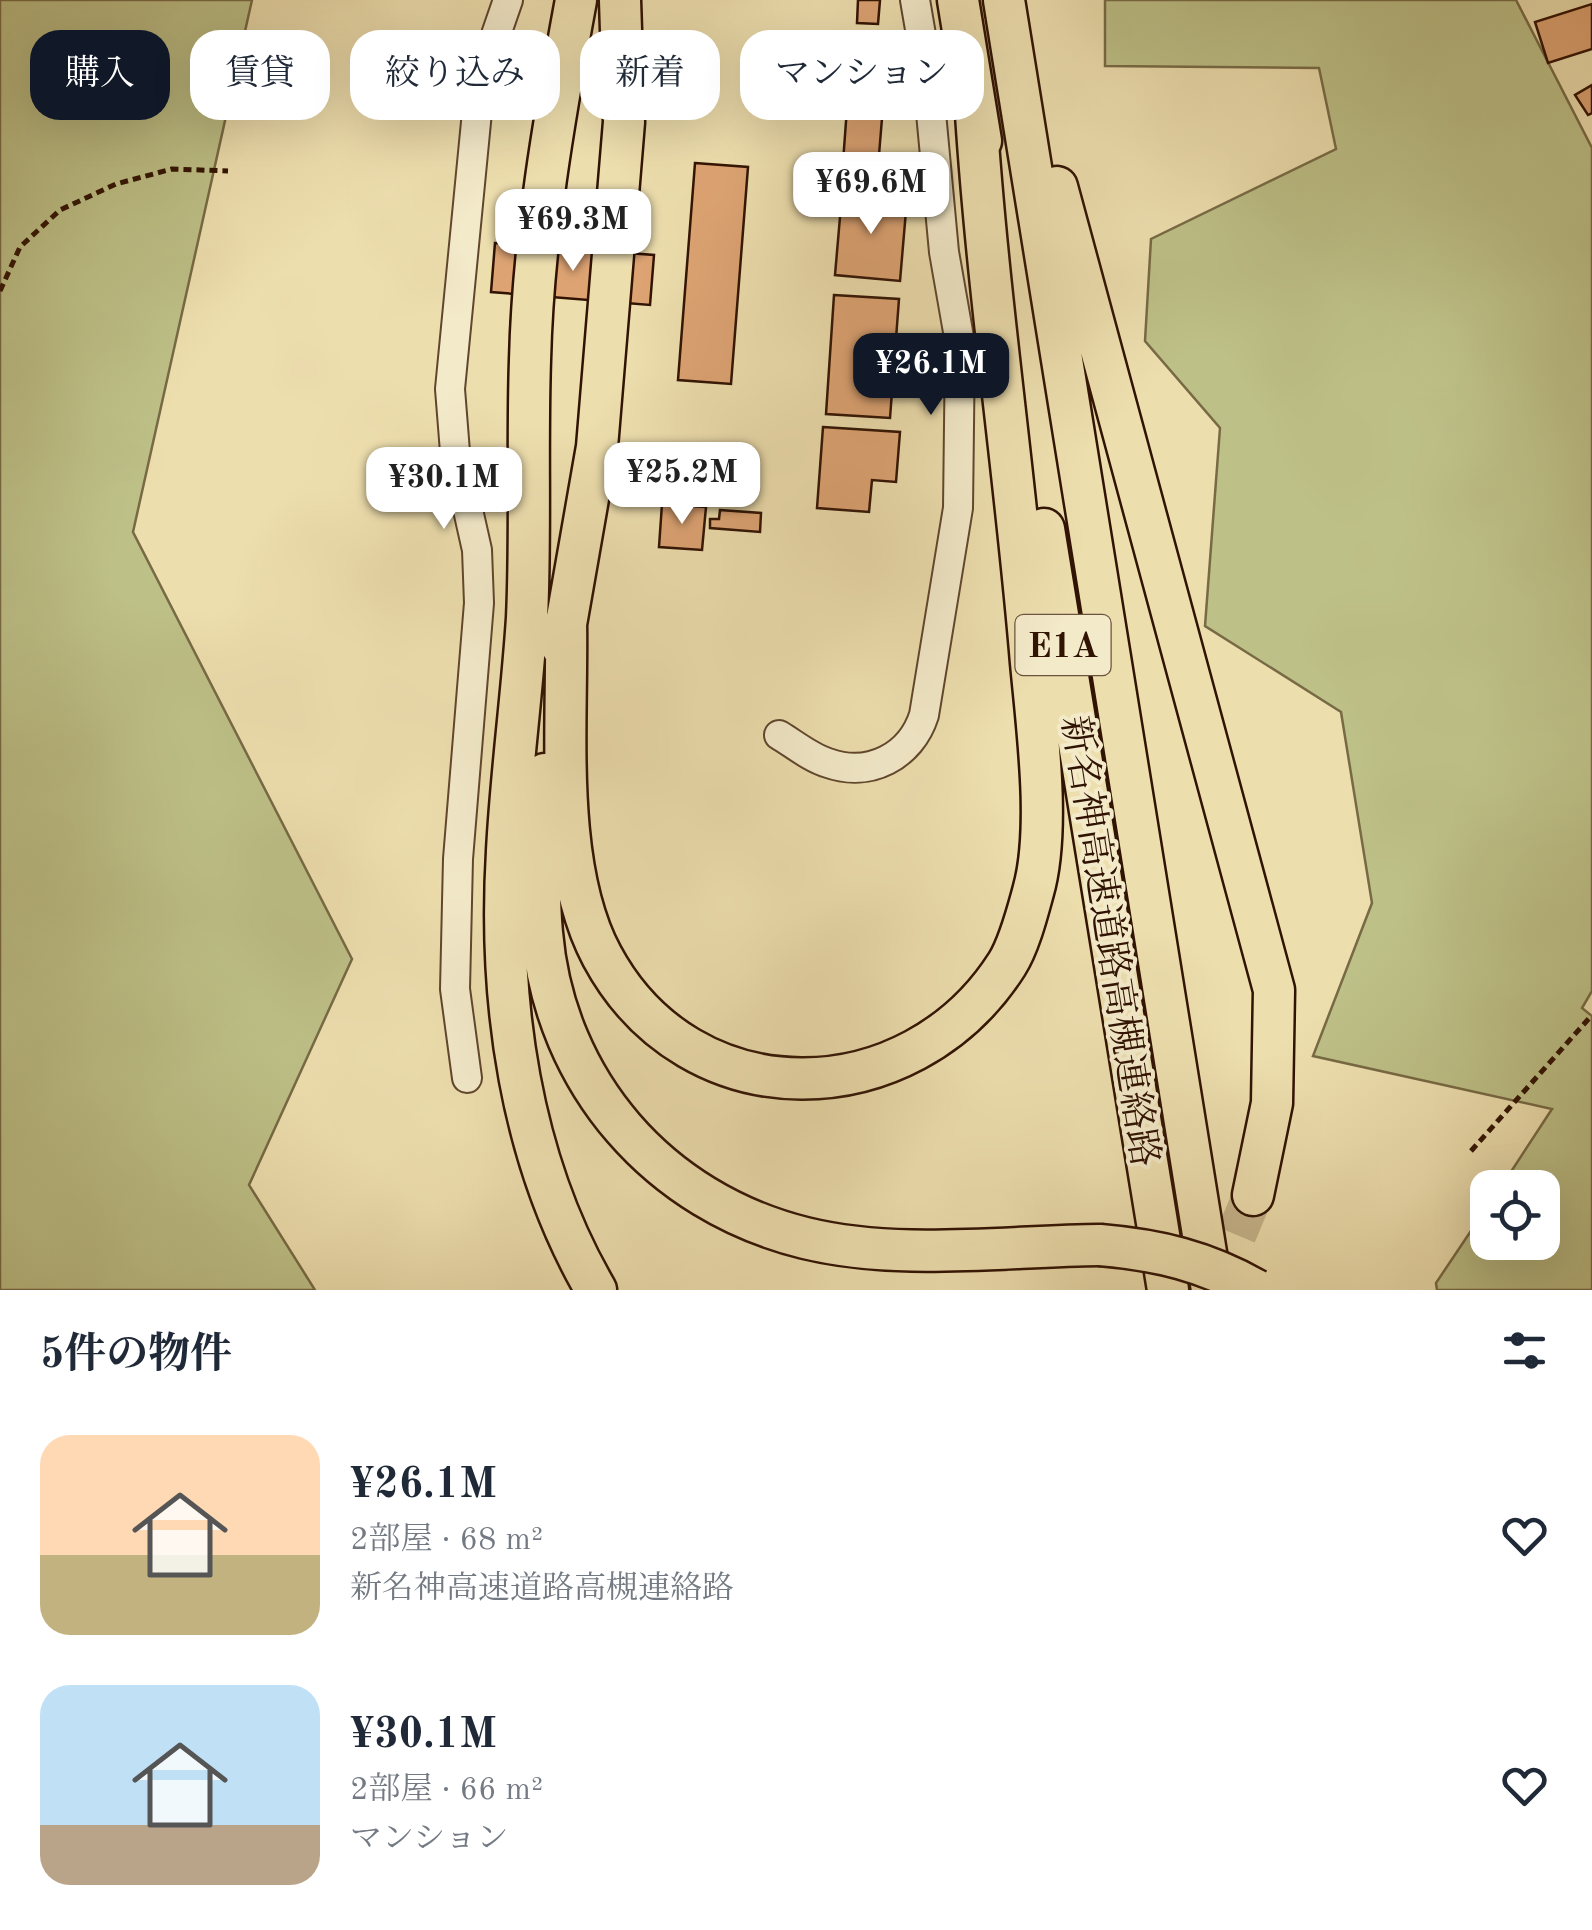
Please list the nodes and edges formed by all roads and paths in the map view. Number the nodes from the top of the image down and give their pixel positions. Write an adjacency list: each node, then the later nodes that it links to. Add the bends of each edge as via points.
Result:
1 (508, 0): 15 (street, via 480,81 450,389 455,452 477,550 479,602 455,989)
2 (576, 0): 18 (highway, via 535,271 527,616 506,855 518,1075 544,1180)
3 (620, 0): 12 (highway, via 624,122 598,428)
4 (915, 0): 13 (street, via 960,343 958,508 924,715 916,740 898,756 870,765 829,764)
5 (958, 0): 7 (highway, 新名神高速道路高槻連絡路 / E1A)
6 (1005, 0): 17 (highway, via 1274,990 1272,1103); 20 (highway, 新名神高速道路高槻連絡路 / E1A)
7 (963, 30)
8 (976, 120): 12 (highway, via 1020,534 1040,808 1035,888 1008,962 962,1017 902,1057 852,1076 766,1078 716,1063 666,1033 630,998 601,954 580,896 569,818)
9 (977, 120): 19 (highway, 新名神高速道路高槻連絡路 / E1A)
10 (228, 171): 11 (path, via 172,170 116,184 60,210 20,247)
11 (0, 291)
12 (566, 621): 21 (highway, bridge, via 548,733 539,863 542,935 574,1054 604,1106 638,1146 679,1184 740,1216 806,1238 884,1249 1151,1249 1214,1266)
13 (778, 735)
14 (1592, 1014): 16 (path)
15 (468, 1078)
16 (1471, 1150)
17 (1253, 1196)
18 (596, 1290)
19 (1168, 1290)
20 (1212, 1290)
21 (1256, 1290)

